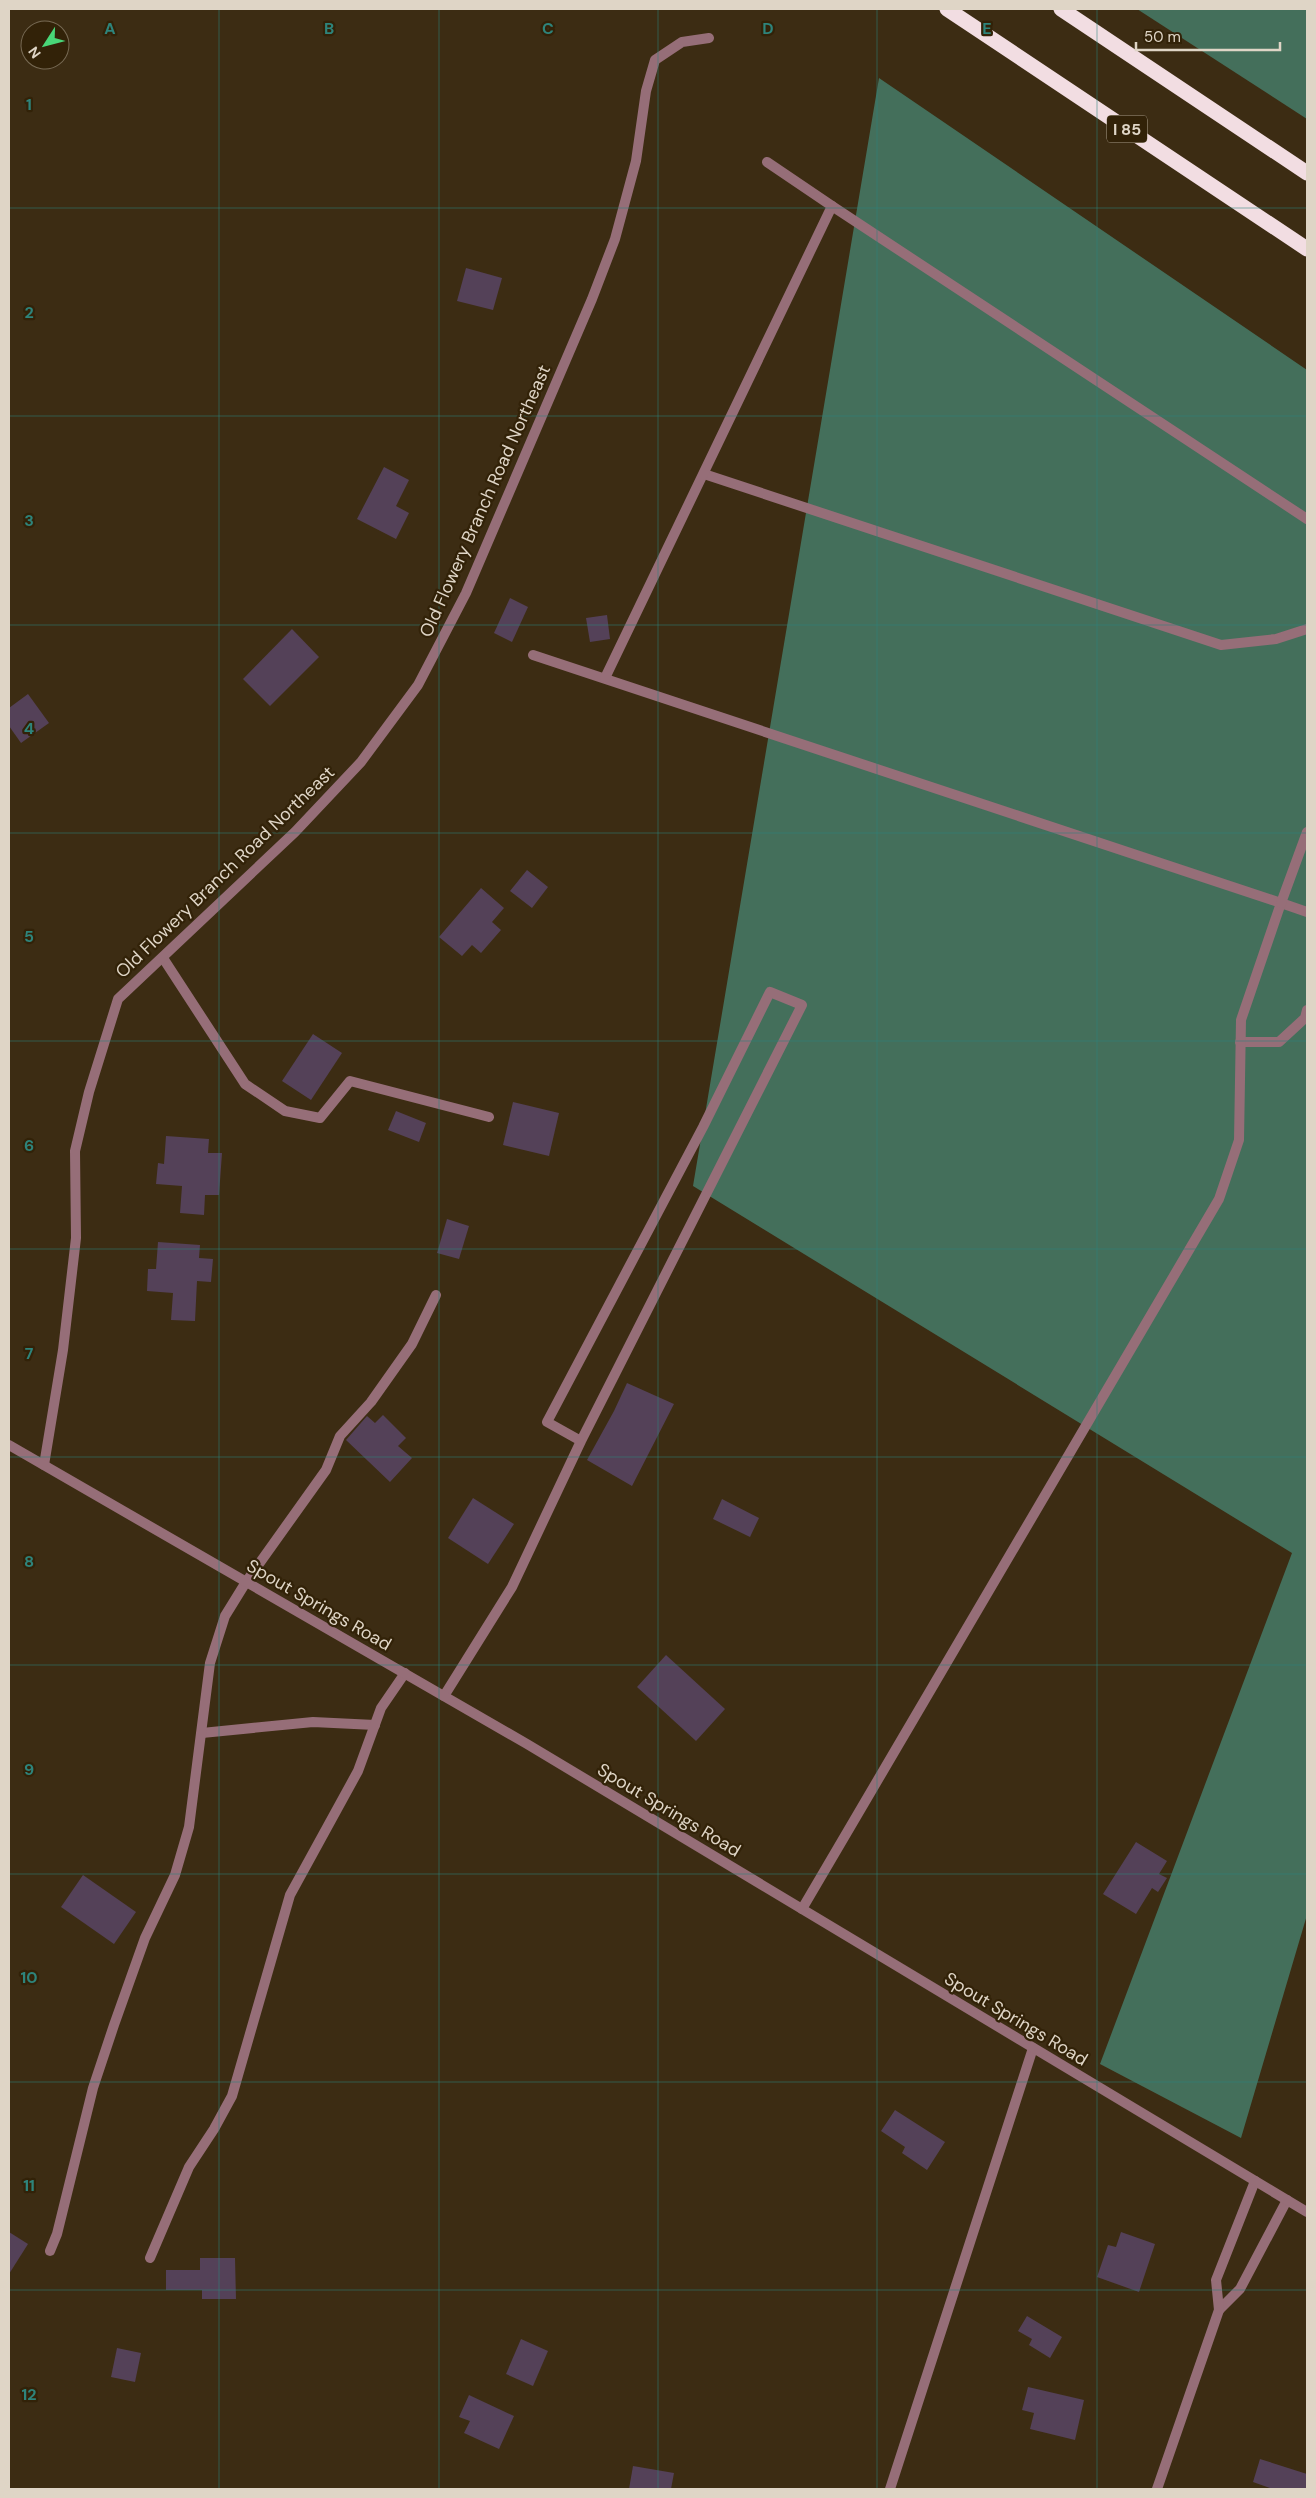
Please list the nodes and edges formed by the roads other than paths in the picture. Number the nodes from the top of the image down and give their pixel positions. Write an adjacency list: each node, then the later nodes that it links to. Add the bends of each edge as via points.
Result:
1 (947, 9): 7 (highway, I 85)
2 (1061, 9): 5 (highway)
3 (708, 38): 16 (street, Old Flowery Branch Road Northeast, via 682,42 655,60 646,91 636,161 615,239 466,593 418,685 361,762 302,825)
4 (767, 162): 6 (street)
5 (1307, 173)
6 (832, 206): 8 (street); 9 (street)
7 (1307, 249)
8 (704, 474): 10 (street, via 1221,645 1276,639); 12 (street)
9 (1307, 518)
10 (1307, 629)
11 (533, 655): 12 (street)
12 (605, 678): 14 (street)
13 (1307, 832): 14 (street)
14 (1281, 903): 15 (street); 18 (street, via 1241,1020)
15 (1307, 912)
16 (163, 958): 19 (street, via 245,1084 284,1111 320,1118 350,1081); 23 (street, Old Flowery Branch Road Northeast, via 118,999 75,1150 76,1238 63,1350)
17 (1307, 1010): 18 (street, via 1305,1018 1279,1042)
18 (1240, 1042): 29 (street, via 1239,1140 1219,1199)
19 (489, 1117)
20 (436, 1295): 24 (street, via 412,1344 371,1402 340,1436 326,1470)
21 (580, 1441): 21 (street, via 775,1058 802,1005 770,992 704,1127 548,1422); 26 (street, via 512,1587)
22 (9, 1445): 23 (street, Spout Springs Road)
23 (44, 1465): 24 (street, Spout Springs Road)
24 (246, 1582): 25 (street, Spout Springs Road); 28 (street, via 225,1616 210,1663)
25 (404, 1674): 26 (street, Spout Springs Road); 27 (street, via 381,1708)
26 (444, 1696): 29 (street, Spout Springs Road)
27 (375, 1725): 28 (street, via 313,1722); 35 (street, via 358,1771 290,1895 232,2096 189,2167)
28 (202, 1733): 34 (street, via 189,1827 175,1874 144,1938 93,2088)
29 (802, 1909): 30 (street, Spout Springs Road)
30 (1033, 2048): 31 (street, Spout Springs Road); 37 (street)
31 (1255, 2181): 32 (street, Spout Springs Road); 36 (street, via 1216,2280)
32 (1287, 2200): 33 (street, Spout Springs Road); 36 (street, via 1240,2289)
33 (1307, 2212)
34 (50, 2251)
35 (150, 2258)
36 (1219, 2310): 38 (street)
37 (890, 2489)
38 (1157, 2489)

